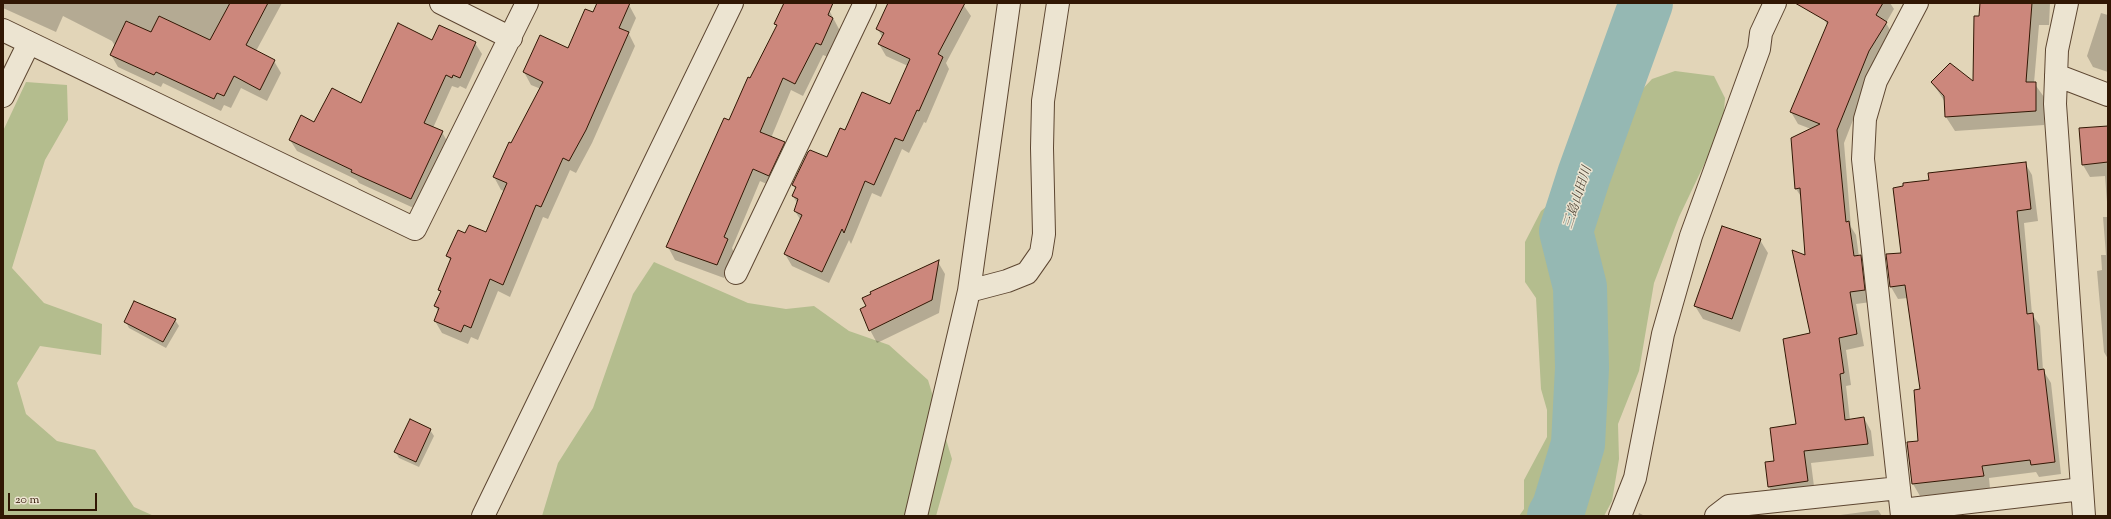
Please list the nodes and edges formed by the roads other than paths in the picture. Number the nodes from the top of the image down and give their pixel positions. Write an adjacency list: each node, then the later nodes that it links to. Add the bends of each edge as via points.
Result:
1 (441, 3): 11 (street)
2 (527, 3): 11 (street)
3 (732, 3): 21 (street)
4 (865, 3): 16 (street)
5 (1009, 3): 17 (street)
6 (1058, 3): 17 (street, via 1043,100 1044,234 1041,253 1027,273)
7 (1775, 3): 23 (street, via 1761,33 1760,49 1692,236 1663,334 1635,478)
8 (1917, 3): 18 (street, via 1876,81 1865,119 1863,159)
9 (2067, 3): 13 (street, via 2057,50)
10 (3, 30): 12 (street)
11 (511, 38): 12 (street, via 414,229)
12 (29, 43): 15 (street)
13 (2056, 75): 14 (street); 19 (street, via 2055,104)
14 (2108, 95)
15 (3, 96)
16 (736, 273)
17 (969, 291): 22 (street)
18 (1899, 488): 20 (street); 24 (street, via 1729,506)
19 (2082, 489): 20 (street); 25 (street)
20 (1902, 513)
21 (483, 516)
22 (916, 516)
23 (1620, 516)
24 (1716, 516)
25 (2084, 516)

